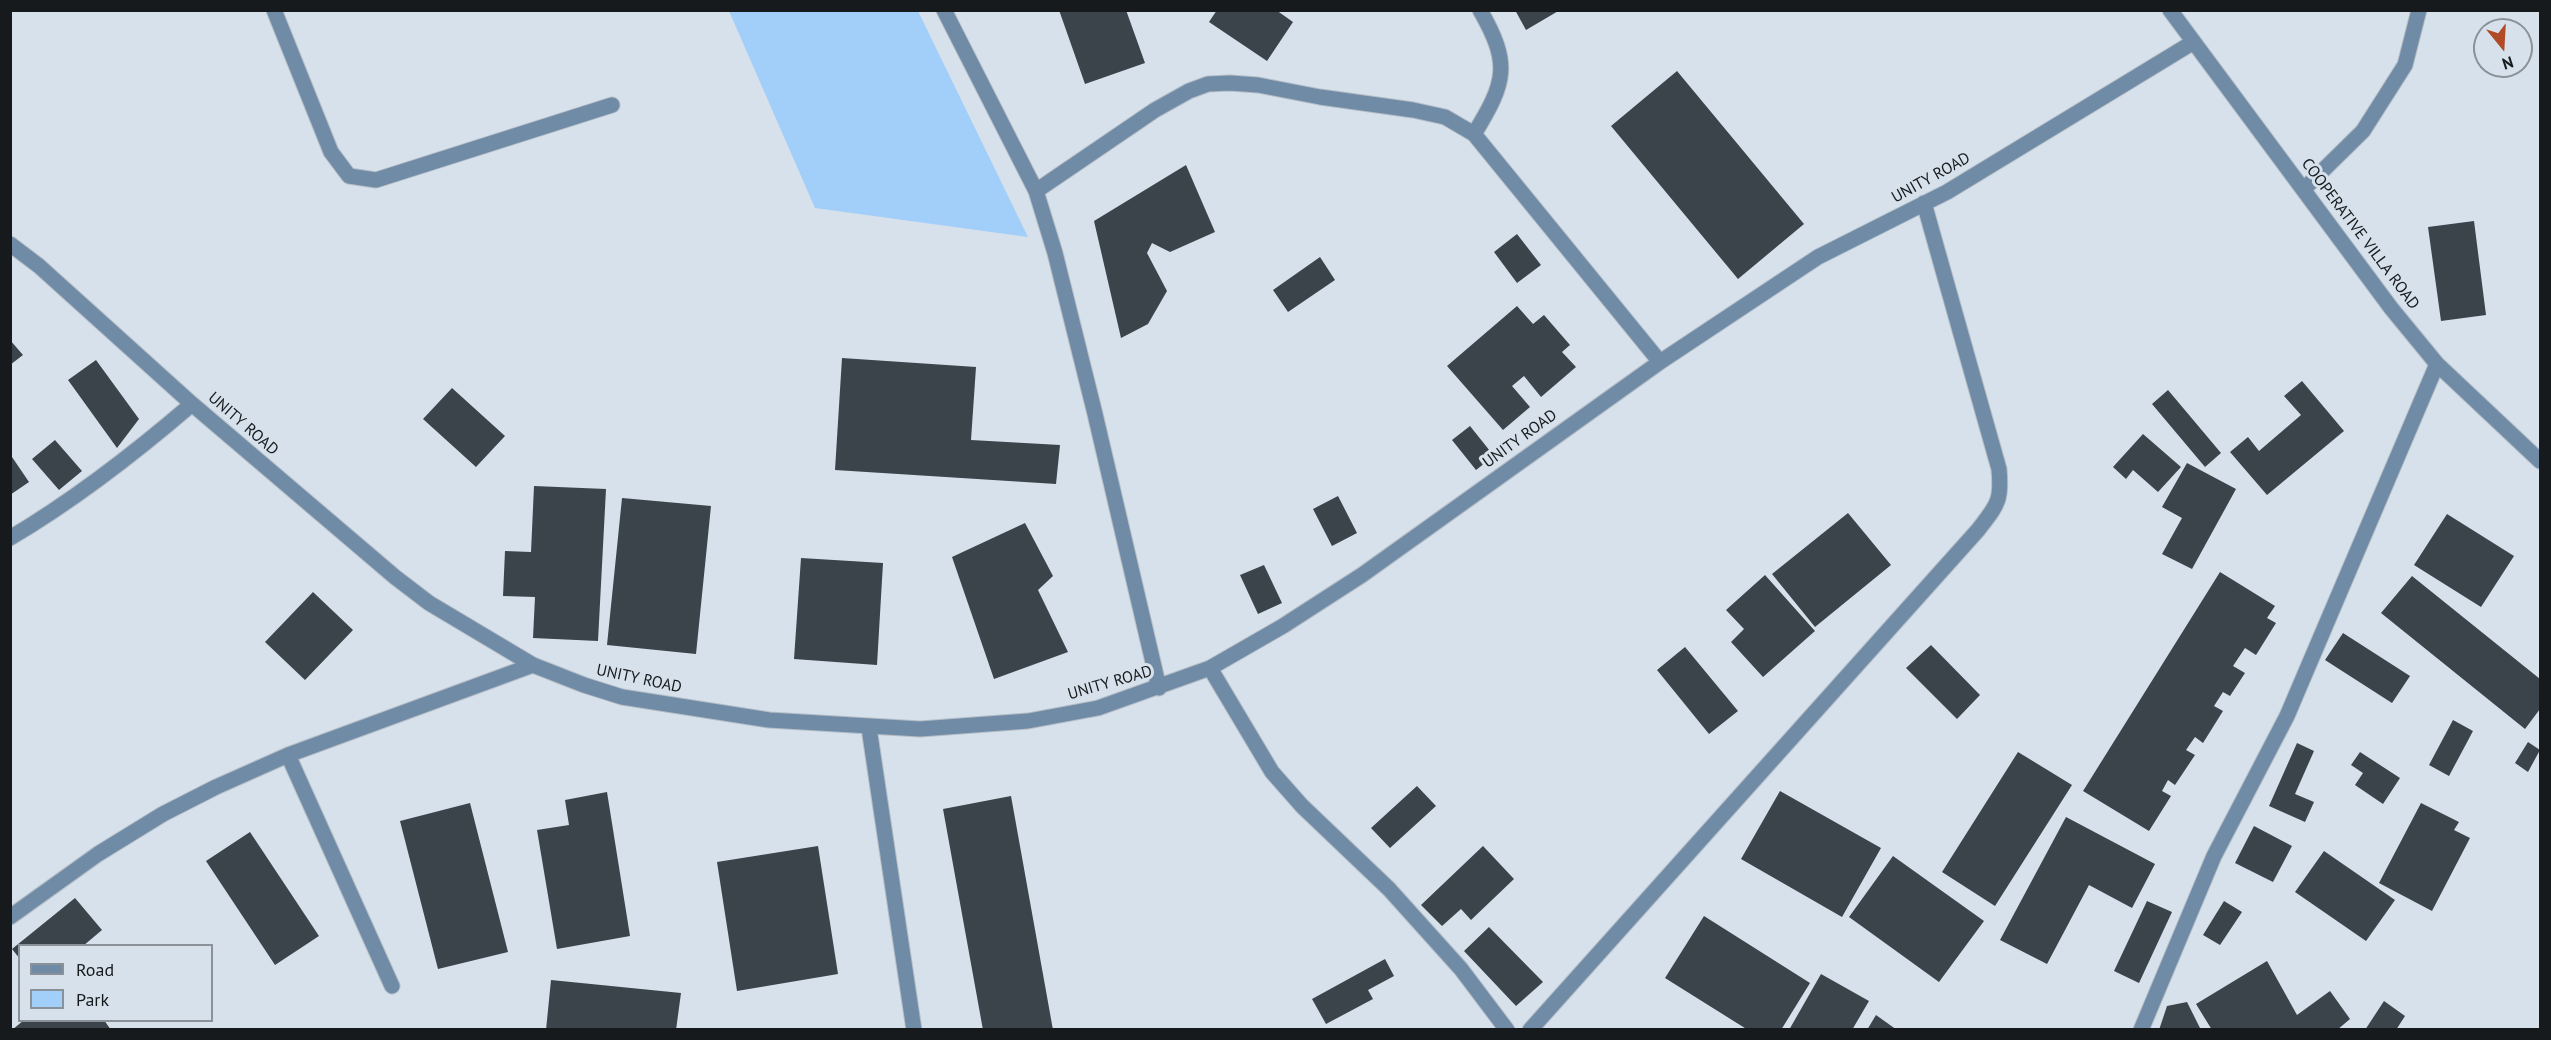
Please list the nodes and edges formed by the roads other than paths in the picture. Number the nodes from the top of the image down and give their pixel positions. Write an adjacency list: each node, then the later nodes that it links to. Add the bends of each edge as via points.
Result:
1 (274, 10): 7 (street, via 331,153 349,176 376,180)
2 (944, 10): 10 (street)
3 (1480, 10): 8 (street, via 1501,56 1501,78 1491,107)
4 (2170, 10): 6 (street, COOPERATIVE VILLA ROAD)
5 (2419, 10): 9 (street, via 2405,66 2363,131)
6 (2192, 43): 9 (street, COOPERATIVE VILLA ROAD); 11 (street, UNITY ROAD)
7 (612, 105)
8 (1474, 134): 10 (street, via 1445,117 1413,110 1258,85 1208,84 1155,110); 13 (street)
9 (2304, 189): 14 (street, COOPERATIVE VILLA ROAD)
10 (1036, 191): 20 (street, via 1095,414)
11 (1924, 203): 13 (street, UNITY ROAD, via 1818,257); 27 (street, via 1999,470 1998,505)
12 (10, 244): 15 (street, UNITY ROAD)
13 (1660, 362): 19 (street, UNITY ROAD, via 1362,575)
14 (2437, 364): 16 (street, COOPERATIVE VILLA ROAD); 28 (street, via 2287,716 2214,856)
15 (192, 404): 17 (street, via 135,453); 18 (street, UNITY ROAD, via 395,578 429,603)
16 (2541, 460)
17 (10, 538)
18 (533, 665): 21 (street, UNITY ROAD, via 622,697 769,720); 22 (street)
19 (1210, 668): 20 (street, UNITY ROAD); 26 (street, via 1272,772 1389,889 1461,969)
20 (1159, 688): 21 (street, UNITY ROAD, via 1098,708 1028,721 962,728)
21 (869, 728): 25 (street)
22 (288, 755): 23 (street, via 163,814 98,854); 24 (street)
23 (10, 917)
24 (392, 986)
25 (914, 1029)
26 (1507, 1029)
27 (1530, 1029)
28 (2140, 1029)

